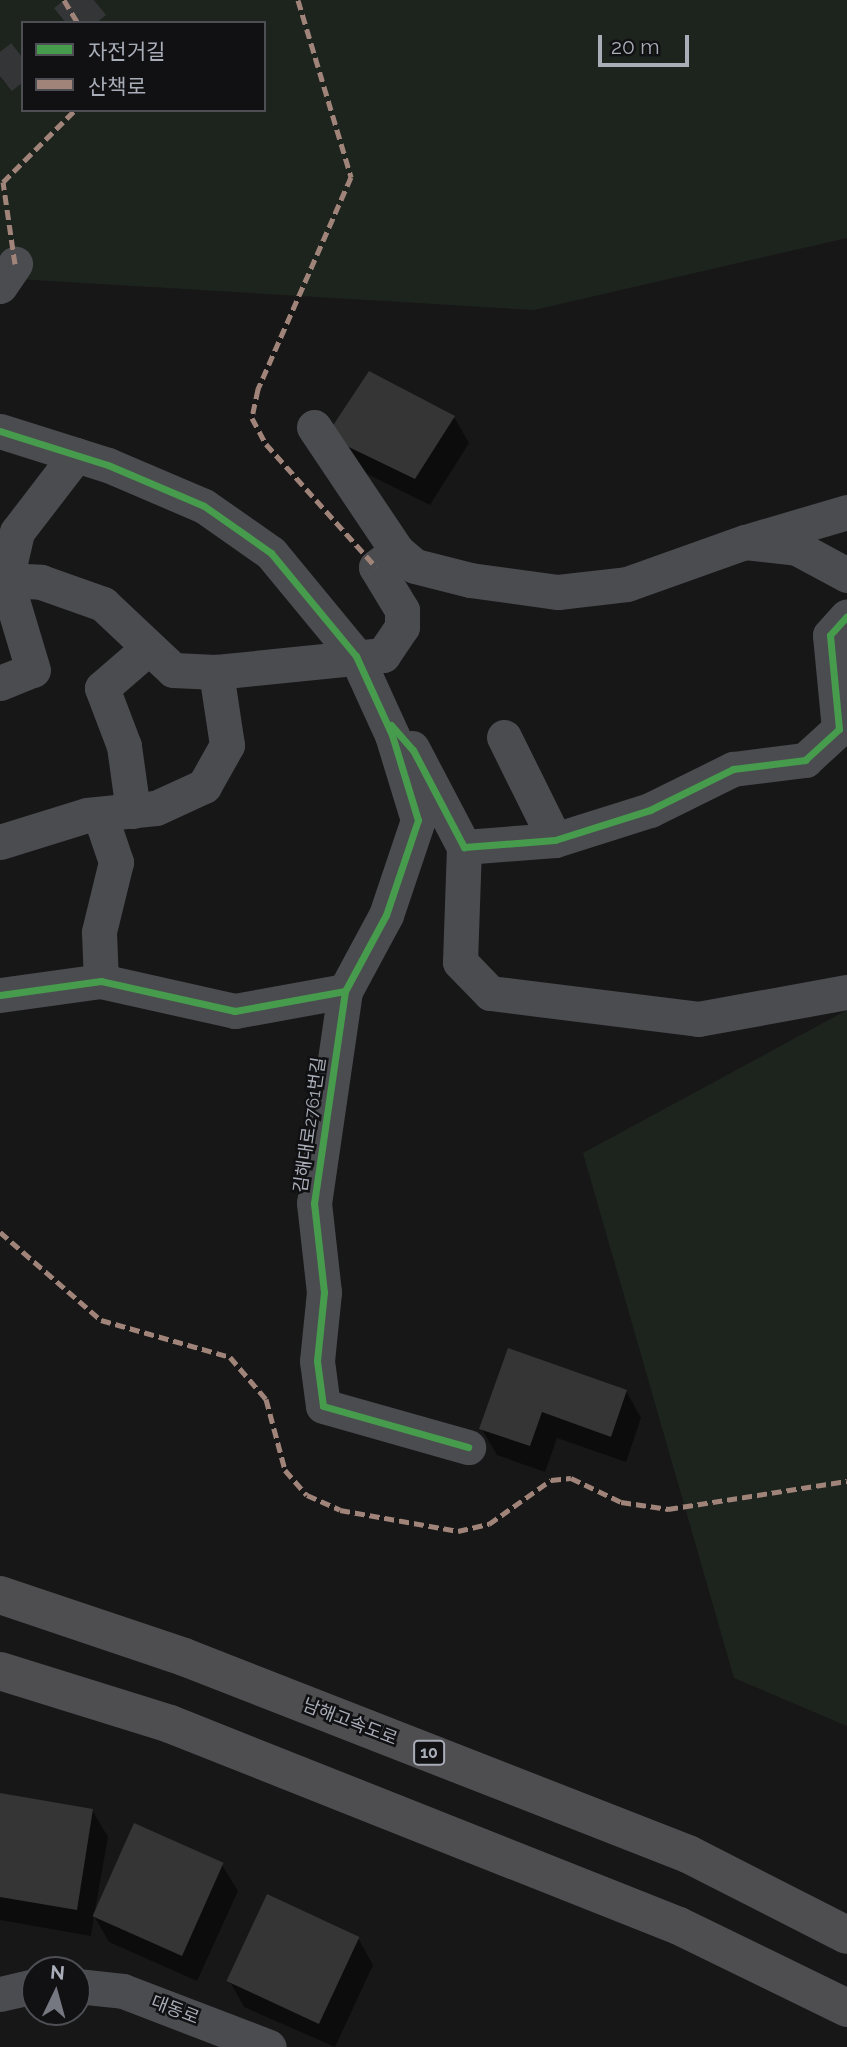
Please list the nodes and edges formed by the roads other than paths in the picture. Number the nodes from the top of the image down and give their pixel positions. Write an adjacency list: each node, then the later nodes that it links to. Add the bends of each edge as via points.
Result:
1 (314, 427): 6 (street)
2 (0, 431): 3 (street, 김해대로2761번길)
3 (76, 455): 8 (street, via 17,532); 11 (street, 김해대로2761번길, via 204,506 271,554)
4 (847, 512): 5 (street)
5 (745, 542): 6 (street, via 627,584 558,592 470,580 415,566); 7 (street, via 797,548)
6 (397, 551): 11 (street, via 376,567 401,610 402,627 383,655)
7 (847, 575)
8 (6, 580): 10 (street, via 41,582 103,604); 13 (street, via 33,670)
9 (847, 616): 17 (street, via 830,635 839,729 805,760 733,769 650,810)
10 (146, 650): 12 (street, via 173,670); 16 (street, via 102,688 124,746)
11 (356, 656): 12 (street); 14 (street, 김해대로2761번길)
12 (216, 672): 16 (street, via 227,745 204,786)
13 (0, 683)
14 (384, 717): 19 (street, 김해대로2761번길, via 413,750); 21 (street, 김해대로2761번길, via 418,820 386,915)
15 (505, 737): 17 (street)
16 (116, 813): 18 (street); 20 (street, via 116,862 99,932)
17 (555, 840): 19 (street)
18 (0, 842)
19 (464, 847): 22 (street, via 460,962 490,993 698,1019)
20 (101, 981): 21 (street, via 235,1010); 23 (street)
21 (345, 992): 24 (street, 김해대로2761번길, via 314,1203 324,1292 317,1361 323,1406)
22 (847, 992)
23 (0, 995)
24 (468, 1447)
25 (0, 1595): 27 (highway, 남해고속도로 / 10, via 184,1657 688,1854)
26 (0, 1671): 31 (highway, via 170,1724 641,1911)
27 (847, 1935)
28 (91, 1988): 32 (street, 대동로, via 122,1991)
29 (21, 1989): 30 (street)
30 (0, 1994)
31 (847, 2008)
32 (269, 2047)

